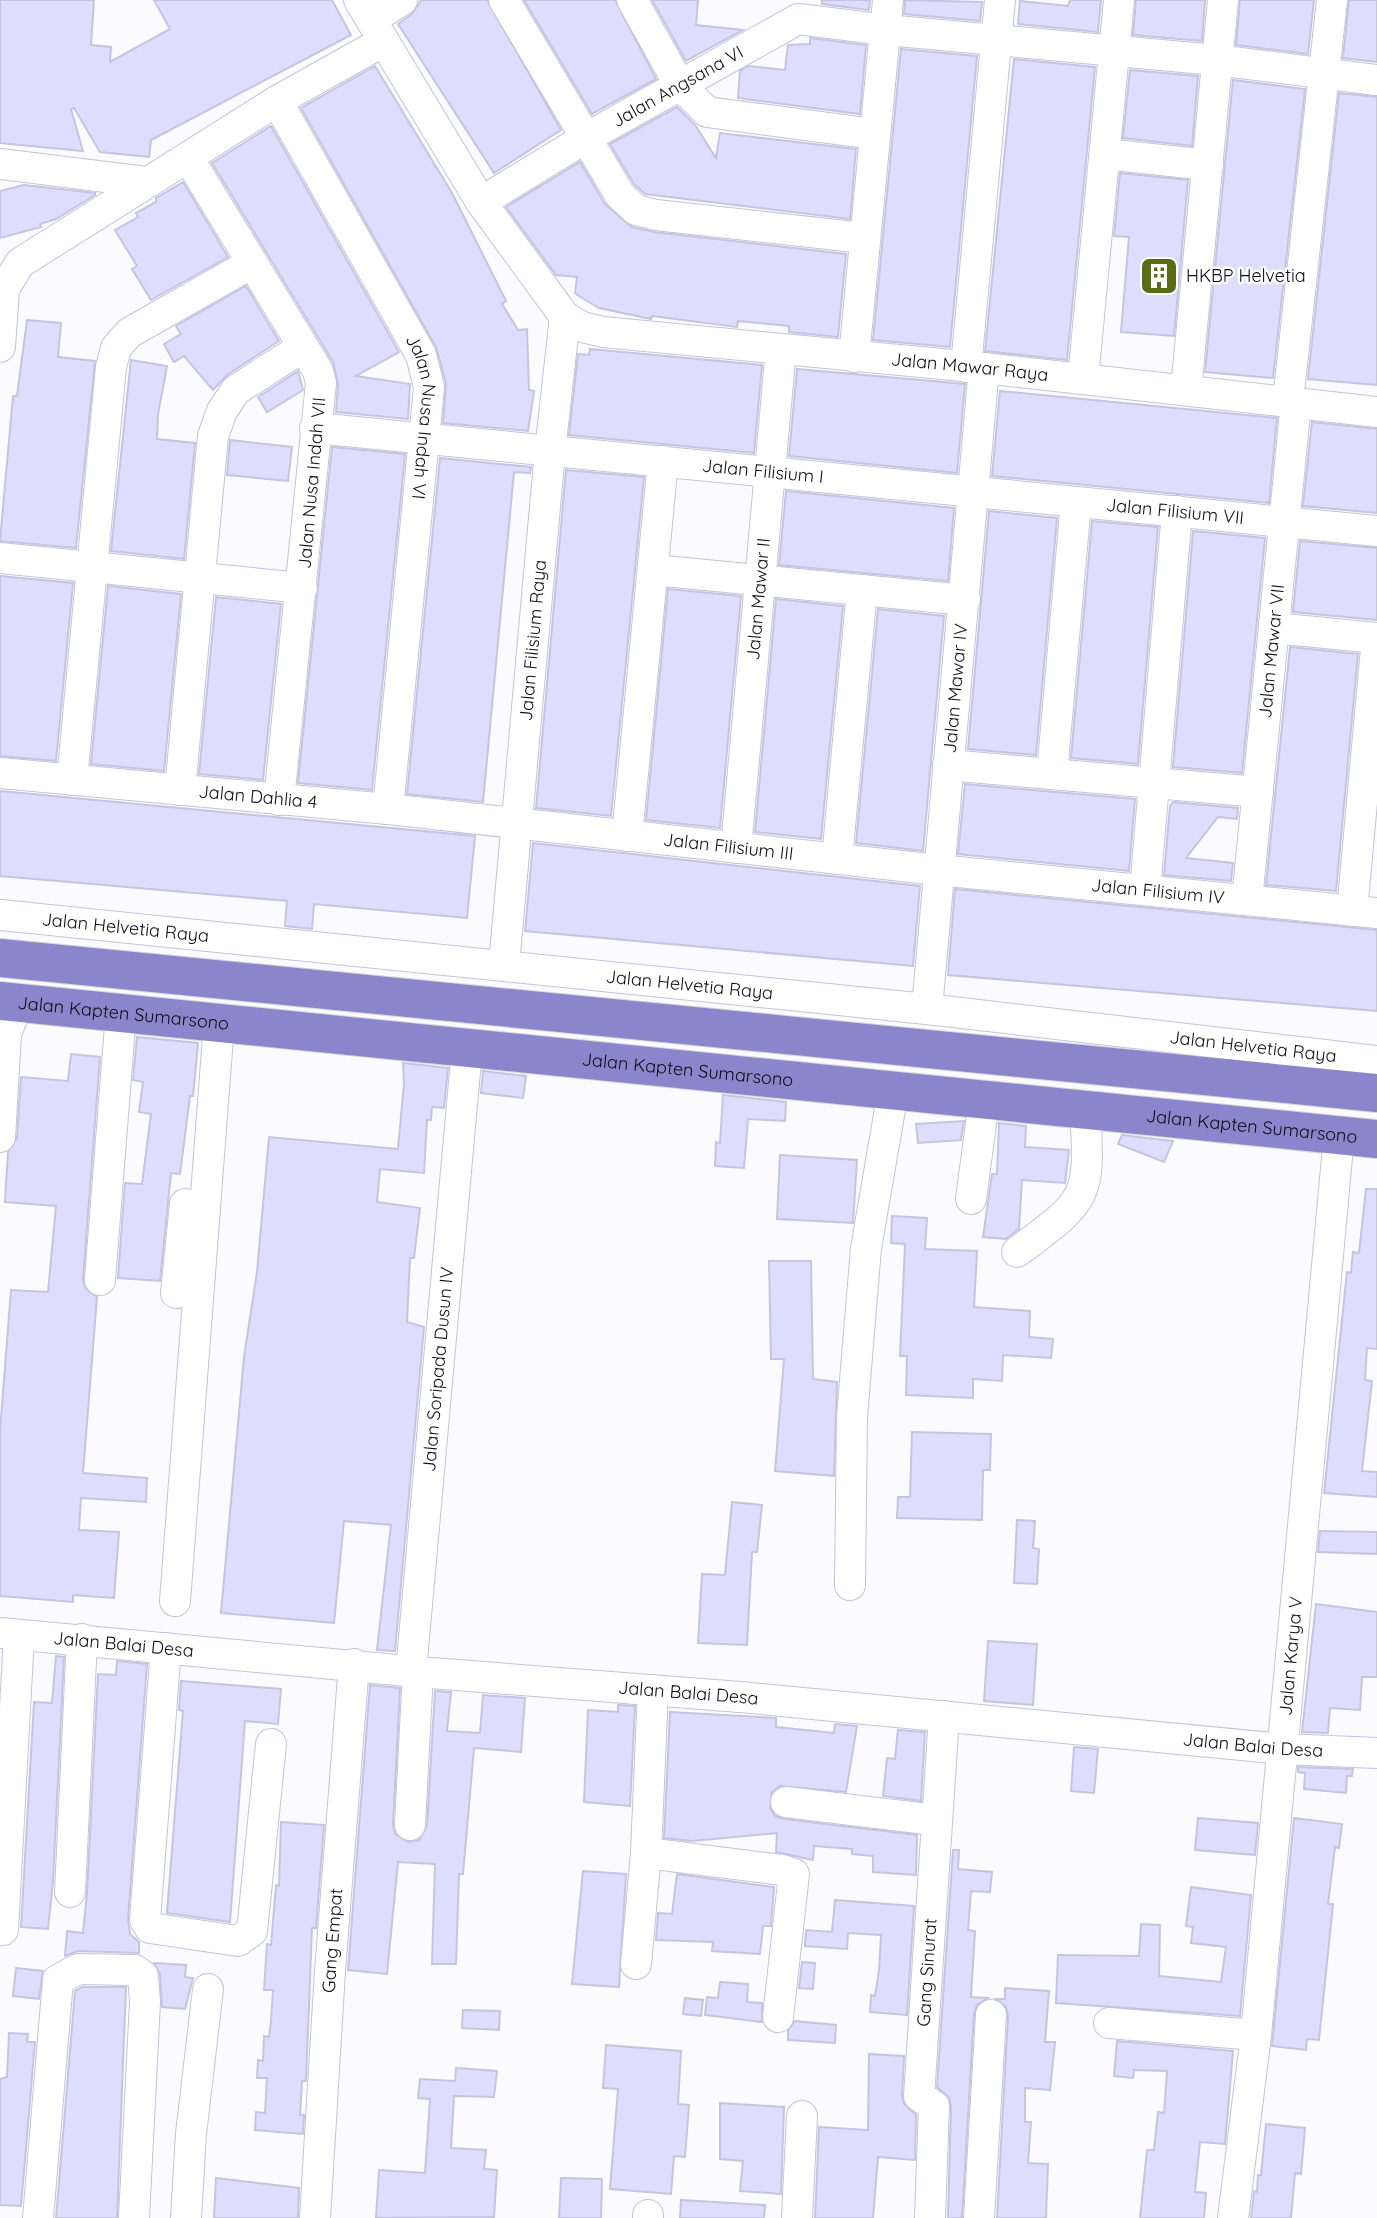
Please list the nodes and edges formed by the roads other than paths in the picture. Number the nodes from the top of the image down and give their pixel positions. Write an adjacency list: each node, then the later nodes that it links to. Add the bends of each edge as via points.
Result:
1 (402, 0): 9 (street)
2 (503, 0): 19 (street)
3 (632, 0): 16 (street)
4 (888, 0): 10 (street)
5 (1000, 0): 11 (street, Jalan Mawar IV)
6 (1119, 0): 12 (street)
7 (1223, 0): 13 (street)
8 (1332, 0): 14 (street, Jalan Mawar VII)
9 (371, 21): 17 (street); 25 (street)
10 (886, 30): 11 (street, Jalan Angsana VI); 16 (street, Jalan Angsana VI, via 798,19); 18 (street)
11 (996, 41): 12 (street, Jalan Angsana VI); 33 (street, Jalan Mawar IV)
12 (1114, 50): 13 (street, Jalan Angsana VI); 20 (street)
13 (1216, 60): 14 (street, Jalan Angsana VI); 23 (street)
14 (1324, 73): 15 (street, Jalan Angsana VI); 36 (street, Jalan Mawar VII)
15 (1377, 80)
16 (679, 84): 18 (street, via 707,113); 19 (street, Jalan Angsana VI)
17 (277, 101): 21 (street); 39 (street, Jalan Nusa Indah VI, via 421,355 429,387)
18 (874, 134): 26 (street)
19 (584, 139): 25 (street, Jalan Angsana VI); 26 (street, via 636,210)
20 (1104, 154): 23 (street); 34 (street)
21 (189, 159): 24 (street); 27 (street, Jalan Nusa Indah VII)
22 (0, 164): 24 (street)
23 (1208, 165): 35 (street)
24 (146, 182): 29 (street, via 20,263 4,289)
25 (481, 202): 28 (street)
26 (864, 238): 32 (street)
27 (252, 263): 30 (street, Jalan Nusa Indah VII); 49 (street, via 129,332 116,348)
28 (565, 317): 31 (street, Jalan Mawar Raya, via 603,332); 40 (street, Jalan Filisium Raya)
29 (0, 337)
30 (303, 347): 38 (street, Jalan Nusa Indah VII, via 321,383); 51 (street, via 236,390 222,411 213,436)
31 (781, 349): 32 (street, Jalan Mawar Raya); 42 (street, Jalan Mawar II)
32 (854, 357): 33 (street, Jalan Mawar Raya)
33 (975, 368): 34 (street, Jalan Mawar Raya); 43 (street, Jalan Mawar IV)
34 (1083, 379): 35 (street, Jalan Mawar Raya)
35 (1186, 390): 36 (street, Jalan Mawar Raya)
36 (1292, 402): 37 (street, Jalan Mawar Raya); 46 (street, Jalan Mawar VII)
37 (1377, 412)
38 (315, 428): 39 (street, Jalan Filisium I); 53 (street, Jalan Nusa Indah VII)
39 (424, 439): 40 (street, Jalan Filisium I); 66 (street, Jalan Nusa Indah VI)
40 (550, 451): 41 (street, Jalan Filisium I); 67 (street, Jalan Filisium Raya)
41 (663, 461): 42 (street, Jalan Filisium I); 50 (street)
42 (772, 471): 43 (street, Jalan Filisium I); 52 (street, Jalan Mawar II)
43 (975, 492): 44 (street, Jalan Filisium VII); 55 (street, Jalan Mawar IV)
44 (1076, 502): 45 (street, Jalan Filisium VII); 60 (street)
45 (1177, 511): 46 (street, Jalan Filisium VII); 62 (street)
46 (1284, 522): 47 (street, Jalan Filisium VII); 56 (street, Jalan Mawar VII)
47 (1377, 531)
48 (0, 558): 49 (street)
49 (91, 566): 51 (street); 61 (street)
50 (653, 570): 52 (street); 68 (street)
51 (201, 577): 53 (street); 63 (street)
52 (759, 580): 54 (street); 69 (street, Jalan Mawar II)
53 (302, 588): 65 (street, Jalan Nusa Indah VII)
54 (862, 590): 55 (street); 70 (street)
55 (965, 600): 58 (street, Jalan Mawar IV)
56 (1274, 628): 57 (street); 64 (street, Jalan Mawar VII)
57 (1377, 638): 74 (street)
58 (948, 765): 60 (street); 71 (street, Jalan Mawar IV)
59 (0, 773): 61 (street, Jalan Dahlia 4)
60 (1052, 774): 62 (street)
61 (72, 780): 63 (street, Jalan Dahlia 4)
62 (1154, 783): 64 (street); 72 (street)
63 (180, 790): 65 (street, Jalan Dahlia 4)
64 (1258, 792): 73 (street, Jalan Mawar VII)
65 (279, 800): 66 (street, Jalan Dahlia 4)
66 (387, 809): 67 (street, Jalan Dahlia 4)
67 (517, 825): 68 (street, Jalan Filisium III); 77 (street, Jalan Filisium Raya)
68 (627, 836): 69 (street, Jalan Filisium III)
69 (736, 848): 70 (street, Jalan Filisium III)
70 (837, 859): 71 (street, Jalan Filisium III)
71 (938, 870): 72 (street, Jalan Filisium IV); 79 (street, Jalan Mawar IV)
72 (1144, 890): 73 (street, Jalan Filisium IV)
73 (1247, 900): 74 (street, Jalan Filisium IV)
74 (1365, 912)
75 (0, 915): 77 (street, Jalan Helvetia Raya)
76 (0, 958): 82 (highway)
77 (503, 965): 79 (street, Jalan Helvetia Raya)
78 (9, 1002): 80 (highway, Jalan Kapten Sumarsono); 91 (street)
79 (927, 1009): 84 (street, Jalan Helvetia Raya)
80 (121, 1013): 81 (highway, Jalan Kapten Sumarsono); 95 (street)
81 (211, 1023): 83 (highway, Jalan Kapten Sumarsono); 96 (street); 98 (street)
82 (694, 1026): 85 (highway); 87 (highway)
83 (466, 1058): 85 (highway, Jalan Kapten Sumarsono); 103 (street, Jalan Soripada Dusun IV)
84 (1377, 1061)
85 (690, 1072): 86 (highway, Jalan Kapten Sumarsono)
86 (893, 1091): 88 (highway, Jalan Kapten Sumarsono); 97 (street, via 866,1248 852,1417)
87 (1377, 1093)
88 (984, 1101): 89 (highway, Jalan Kapten Sumarsono); 93 (street)
89 (1085, 1111): 90 (highway, Jalan Kapten Sumarsono); 94 (street, via 1088,1161 1083,1193 1067,1215)
90 (1339, 1136): 92 (highway, Jalan Kapten Sumarsono); 107 (street, Jalan Karya V)
91 (0, 1137)
92 (1377, 1139)
93 (971, 1199)
94 (1017, 1252)
95 (100, 1280)
96 (176, 1293)
97 (850, 1584)
98 (175, 1601)
99 (9, 1634): 100 (street, Jalan Balai Desa); 114 (street)
100 (82, 1639): 101 (street, Jalan Balai Desa); 113 (street)
101 (166, 1648): 102 (street, Jalan Balai Desa); 106 (street, via 145,1920 150,1928 238,1941 252,1931)
102 (354, 1664): 103 (street, Jalan Balai Desa); 125 (street, Gang Empat)
103 (414, 1672): 104 (street, Jalan Balai Desa); 111 (street, Jalan Soripada Dusun IV)
104 (653, 1690): 105 (street, Jalan Balai Desa); 112 (street)
105 (944, 1716): 107 (street, Jalan Balai Desa); 110 (street, Gang Sinurat)
106 (271, 1744)
107 (1283, 1749): 108 (street, Jalan Balai Desa); 120 (street, Jalan Karya V)
108 (1377, 1753)
109 (786, 1802): 110 (street)
110 (935, 1820): 127 (street, Gang Sinurat, via 919,2096 934,2106)
111 (410, 1825)
112 (646, 1853): 115 (street); 118 (street, via 794,1874)
113 (70, 1892)
114 (3, 1930)
115 (636, 1964)
116 (208, 1989): 124 (street)
117 (991, 2015): 128 (street)
118 (778, 2017)
119 (1109, 2023): 120 (street)
120 (1255, 2035): 129 (street, Jalan Karya V)
121 (802, 2116): 126 (street)
122 (38, 2218): 123 (street, via 58,1980 78,1969 135,1970 143,1976)
123 (134, 2218)
124 (186, 2218)
125 (315, 2218)
126 (797, 2218)
127 (930, 2218)
128 (979, 2218)
129 (1233, 2218)

